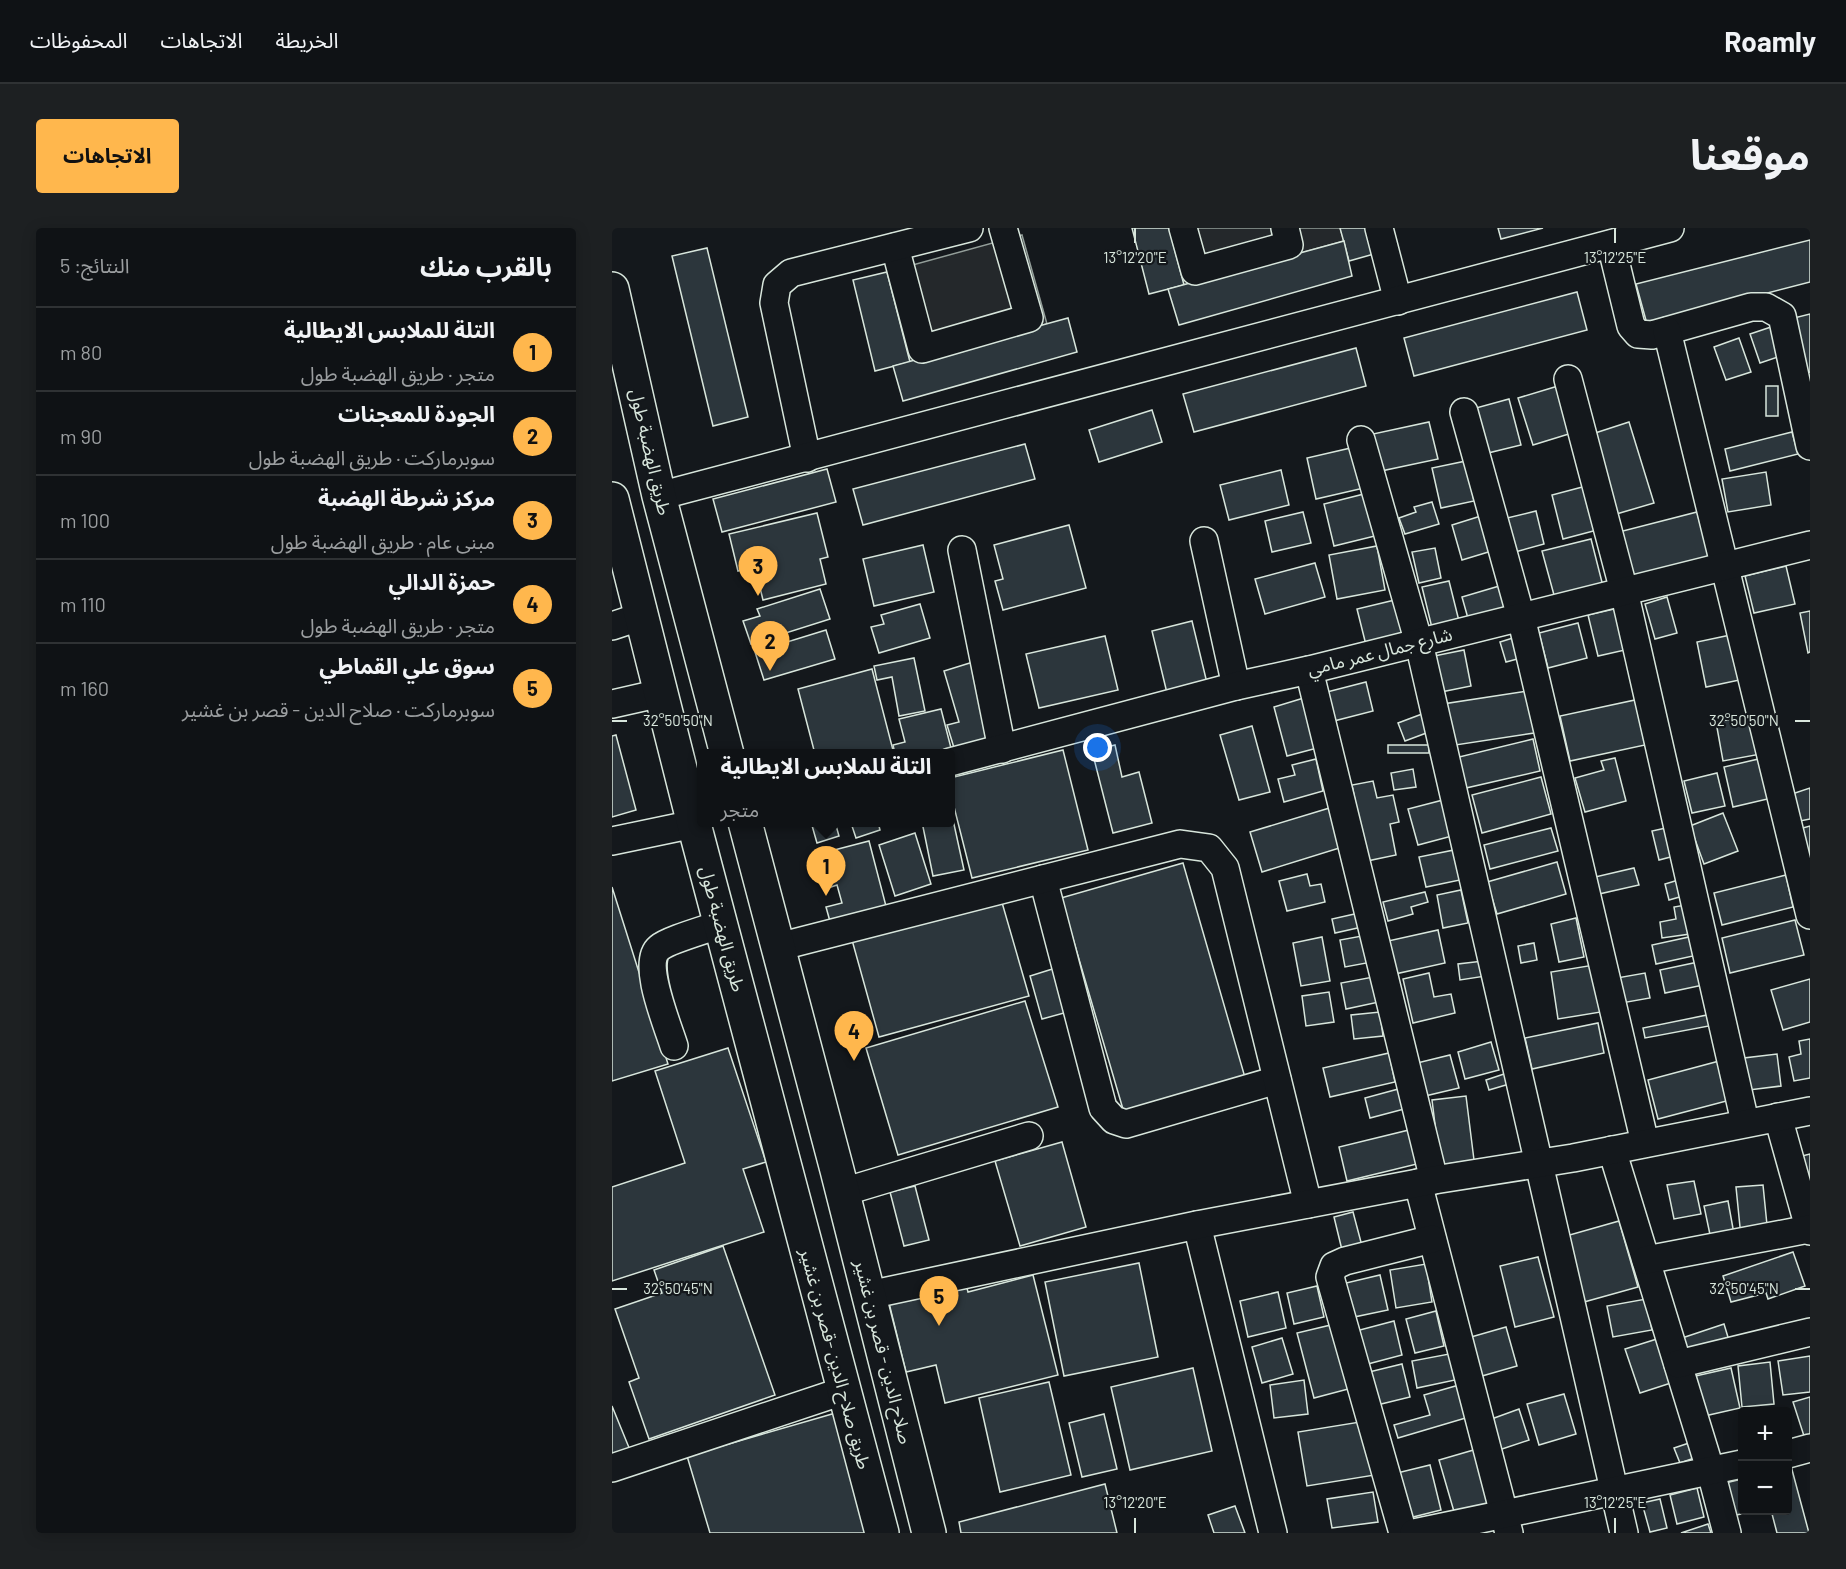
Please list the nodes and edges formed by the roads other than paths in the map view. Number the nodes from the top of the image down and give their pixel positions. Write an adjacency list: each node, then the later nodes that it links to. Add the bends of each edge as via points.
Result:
1 (969, 228): 8 (street)
2 (1003, 228): 8 (street, via 1029,318 922,349)
3 (1183, 228): 4 (street, via 1195,271 1289,245)
4 (1285, 228)
5 (1379, 228): 10 (street)
6 (1670, 228): 7 (street)
7 (1611, 244): 10 (street); 11 (street, via 1631,326 1638,334)
8 (895, 247): 16 (street, via 791,273 777,285 774,303)
9 (612, 289): 17 (highway, طريق الهضبة طول)
10 (1398, 301): 16 (street)
11 (1667, 331): 15 (street, via 1751,307 1766,307 1782,316); 23 (street)
12 (1568, 379): 24 (street)
13 (1464, 412): 25 (street)
14 (1361, 440): 27 (street)
15 (1810, 446)
16 (807, 458): 17 (street)
17 (659, 496): 32 (highway, طريق الهضبة طول)
18 (612, 499): 20 (highway, طريق الهضبة طول)
19 (1204, 541): 29 (street)
20 (617, 543): 26 (highway, طريق الهضبة طول)
21 (1810, 545): 23 (street, شارع جمال عمر مامي)
22 (962, 550): 33 (street)
23 (1725, 566): 24 (street, شارع جمال عمر مامي); 39 (street)
24 (1624, 591): 25 (street, شارع جمال عمر مامي); 46 (street)
25 (1521, 617): 27 (street, شارع جمال عمر مامي); 48 (street)
26 (627, 621): 30 (highway, طريق الهضبة طول)
27 (1419, 643): 28 (street, شارع جمال عمر مامي); 50 (street)
28 (1309, 670): 29 (street, شارع جمال عمر مامي); 52 (street)
29 (1236, 686): 33 (street, شارع جمال عمر مامي)
30 (661, 693): 31 (street); 35 (highway, طريق الهضبة طول)
31 (612, 704)
32 (726, 749)
33 (1002, 749): 34 (street, شارع جمال عمر مامي)
34 (955, 761)
35 (694, 824): 37 (street); 40 (highway, طريق الهضبة طول)
36 (746, 827): 41 (highway)
37 (612, 841)
38 (1043, 879): 41 (street); 43 (street, via 1180,844 1209,849 1225,868); 43 (street, via 1103,1108 1114,1120 1126,1124)
39 (1810, 915)
40 (721, 924): 42 (street, via 659,947 652,960 654,981); 53 (highway, طريق الهضبة طول)
41 (778, 947): 51 (highway)
42 (674, 1046)
43 (1277, 1080): 54 (street)
44 (1810, 1111): 45 (street)
45 (1778, 1117): 46 (street); 56 (street)
46 (1745, 1122): 48 (street)
47 (1029, 1136): 51 (street)
48 (1645, 1143): 49 (street)
49 (1612, 1150): 50 (street); 58 (street)
50 (1537, 1163): 52 (street); 68 (street)
51 (840, 1181): 59 (highway, صلاح الدين - قصر بن غشير)
52 (1426, 1181): 54 (street); 57 (street)
53 (789, 1185): 62 (highway, طريق صلاح الدين -قصر بن غشير)
54 (1308, 1204): 55 (street)
55 (1197, 1225): 59 (street); 72 (street)
56 (1810, 1230): 58 (street)
57 (1432, 1239): 69 (street); 73 (street, via 1345,1261 1334,1266 1330,1277)
58 (1646, 1260): 61 (street)
59 (869, 1295): 71 (highway, صلاح الدين - قصر بن غشير)
60 (1810, 1332): 61 (street)
61 (1678, 1364): 67 (street)
62 (843, 1391): 66 (street); 70 (highway, طريق صلاح الدين -قصر بن غشير)
63 (1810, 1448): 64 (street)
64 (1792, 1453)
65 (1738, 1465): 67 (street)
66 (612, 1468)
67 (1711, 1472): 68 (street); 76 (street)
68 (1614, 1493): 69 (street); 75 (street)
69 (1506, 1524): 74 (street)
70 (882, 1533)
71 (929, 1533)
72 (1273, 1533)
73 (1403, 1533)
74 (1414, 1533)
75 (1624, 1533)
76 (1727, 1533)

